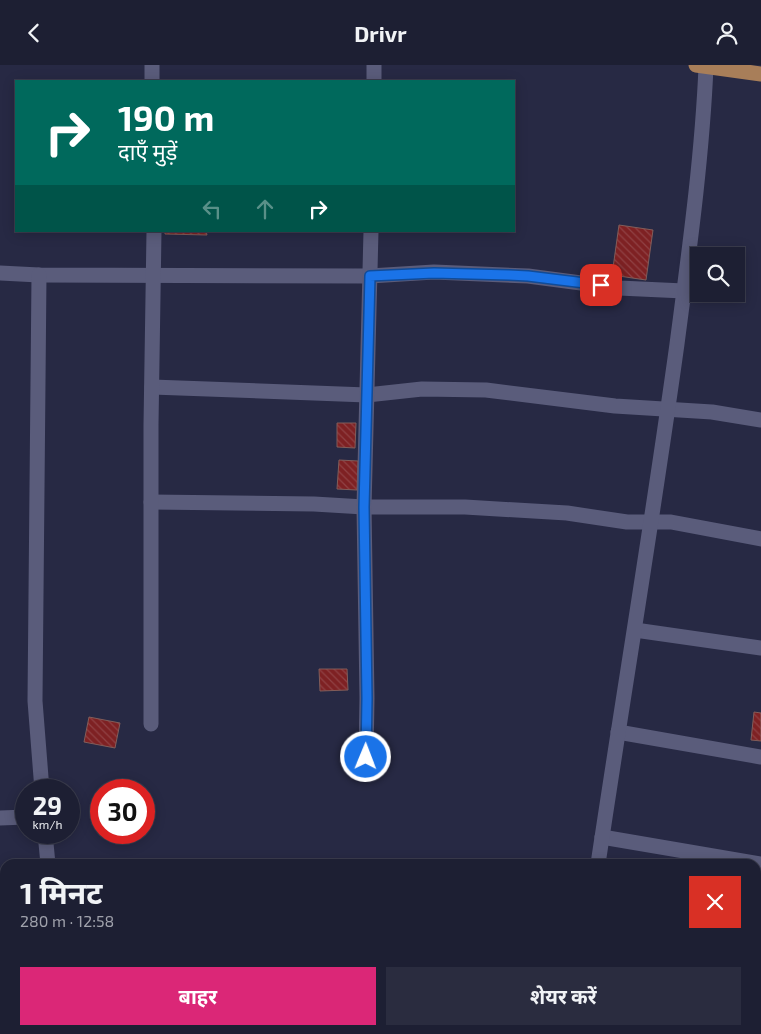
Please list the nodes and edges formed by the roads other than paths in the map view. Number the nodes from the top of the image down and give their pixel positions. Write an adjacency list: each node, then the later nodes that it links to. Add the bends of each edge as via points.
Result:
1 (152, 65): 5 (street)
2 (374, 65): 6 (street)
3 (701, 66): 4 (main road); 13 (street, via 704,119)
4 (761, 74)
5 (152, 80)
6 (374, 80)
7 (154, 232): 11 (street)
8 (371, 232): 12 (street)
9 (0, 273): 10 (street)
10 (38, 275): 11 (street); 28 (street, via 35,701)
11 (154, 275): 12 (street); 14 (street)
12 (370, 276): 13 (street, via 434,273 528,276 620,288); 15 (street)
13 (684, 291): 16 (street)
14 (152, 387): 15 (street); 18 (street)
15 (367, 395): 16 (street, via 422,389 486,390 614,406); 19 (street)
16 (668, 409): 17 (street, via 712,412); 20 (street)
17 (761, 421)
18 (151, 502): 19 (street); 24 (street)
19 (364, 507): 20 (street, via 465,507); 26 (street)
20 (651, 522): 21 (street, via 696,526); 22 (street)
21 (761, 539)
22 (635, 630): 23 (street); 25 (street)
23 (761, 648)
24 (151, 724)
25 (618, 732): 27 (street); 31 (street)
26 (366, 757)
27 (761, 757)
28 (41, 779)
29 (15, 818): 30 (street)
30 (0, 819)
31 (602, 837): 34 (street); 35 (street)
32 (46, 844): 33 (street)
33 (48, 859)
34 (599, 859)
35 (732, 859)

